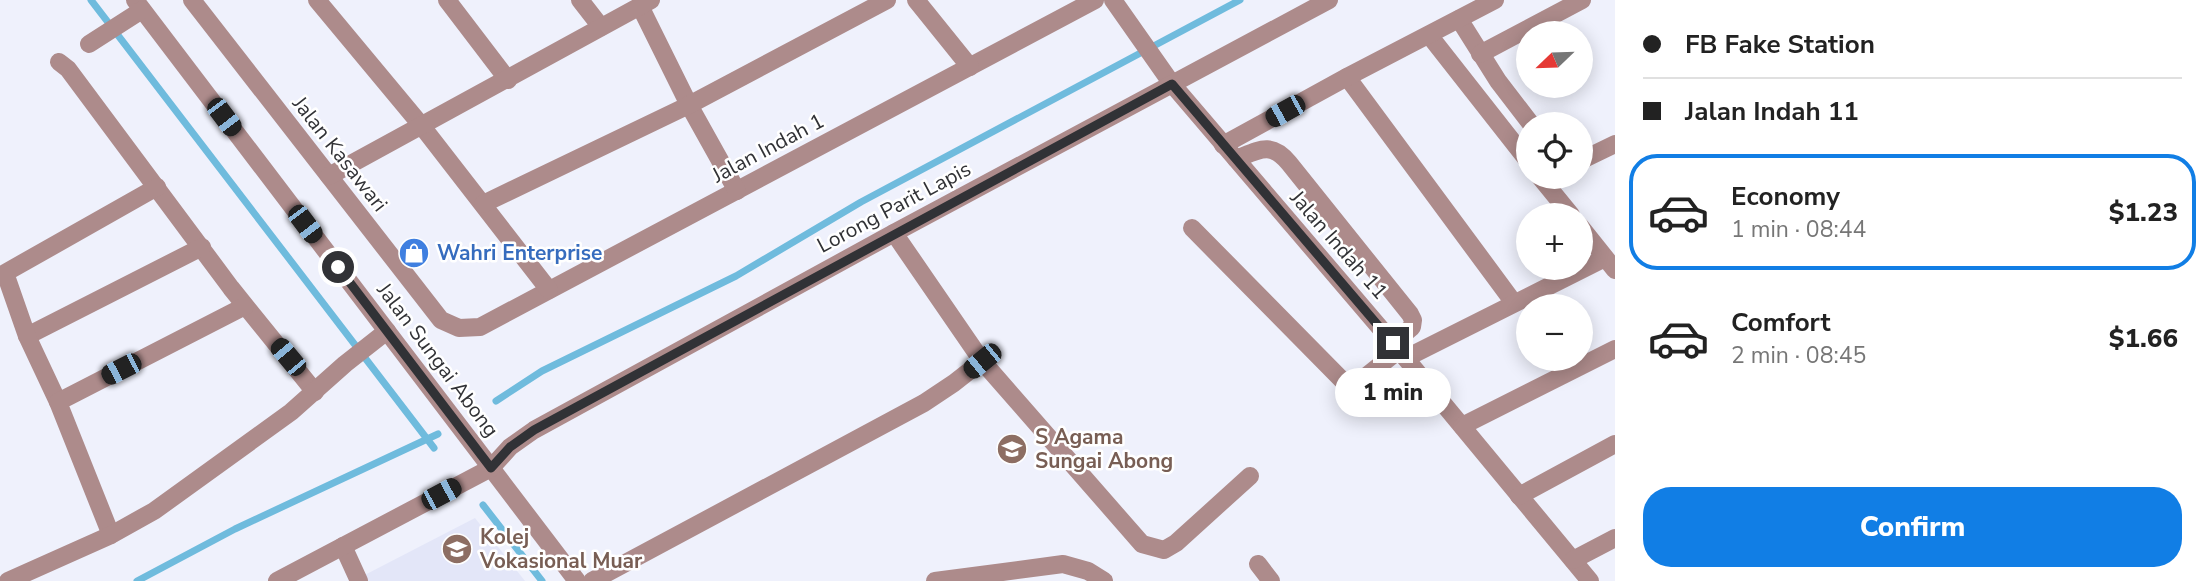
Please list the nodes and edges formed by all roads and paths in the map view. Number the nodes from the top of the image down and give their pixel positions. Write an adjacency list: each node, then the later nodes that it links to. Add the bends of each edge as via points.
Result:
1 (192, 0): 32 (street, Jalan Kasawari)
2 (317, 0): 26 (street)
3 (447, 0): 22 (street)
4 (580, 0): 15 (street)
5 (887, 0): 24 (street)
6 (916, 0): 20 (street)
7 (1095, 0): 20 (street, Jalan Indah 1)
8 (1113, 0): 23 (street, Jalan Indah 11)
9 (1329, 0): 23 (street, Lorong Parit Lapis)
10 (1495, 0): 14 (street)
11 (1582, 0): 18 (street)
12 (645, 3): 15 (street); 24 (street)
13 (139, 5): 17 (street); 47 (street, Jalan Sungai Abong)
14 (1459, 19): 16 (street); 18 (street)
15 (601, 27): 22 (street)
16 (1429, 35): 21 (street); 29 (street)
17 (89, 44)
18 (1480, 54): 25 (street)
19 (59, 62): 33 (street)
20 (970, 67): 35 (street, Jalan Indah 1)
21 (1347, 77): 28 (street); 44 (street)
22 (508, 79): 26 (street)
23 (1172, 84): 28 (street, Jalan Indah 11); 39 (street, Lorong Parit Lapis)
24 (689, 105): 35 (street); 37 (street)
25 (1522, 112)
26 (421, 125): 32 (street); 37 (street)
27 (1615, 144): 30 (street)
28 (1223, 145): 31 (street, Jalan Indah 11)
29 (1516, 146)
30 (1593, 155)
31 (1236, 159): 50 (street, Jalan Indah 11); 50 (street, via 1270,148 1279,151 1410,314 1412,327)
32 (329, 176): 46 (street, Jalan Kasawari, via 441,320)
33 (157, 187): 41 (street); 48 (street, via 5,273)
34 (1550, 189): 36 (street)
35 (737, 191): 43 (street, Jalan Indah 1)
36 (1561, 203)
37 (483, 204): 43 (street)
38 (1192, 228): 50 (street, via 1343,380 1364,378)
39 (894, 233): 51 (street); 56 (street, Lorong Parit Lapis, via 534,430)
40 (1593, 242): 42 (street)
41 (201, 247): 45 (street); 48 (street)
42 (1610, 264): 44 (street)
43 (549, 290): 46 (street, Jalan Indah 1, via 480,327)
44 (1514, 303): 50 (street)
45 (245, 306): 52 (street); 53 (street)
46 (460, 328)
47 (387, 331): 52 (street); 56 (street, Jalan Sungai Abong)
48 (27, 336): 53 (street)
49 (1615, 349): 54 (street)
50 (1399, 350): 54 (street, Jalan Indah 11)
51 (982, 361): 57 (street, via 1142,544 1164,550 1176,543); 68 (street, via 924,403)
52 (315, 392): 59 (street, via 153,511)
53 (58, 402): 59 (street)
54 (1462, 426): 58 (street, Jalan Indah 11)
55 (1615, 444): 58 (street)
56 (491, 468): 61 (street, Lorong Parit Lapis); 67 (street, Jalan Sungai Abong)
57 (1250, 476)
58 (1519, 496): 62 (street, Jalan Indah 11)
59 (111, 535): 64 (street)
60 (1615, 538): 62 (street)
61 (342, 546): 65 (street, Lorong Parit Lapis); 66 (street)
62 (1573, 560): 72 (street, Jalan Indah 11)
63 (1258, 564): 71 (street)
64 (8, 581)
65 (277, 581)
66 (359, 581)
67 (577, 581)
68 (592, 581)
69 (935, 581): 70 (street, via 1063,564)
70 (1104, 581)
71 (1271, 581)
72 (1590, 581)

